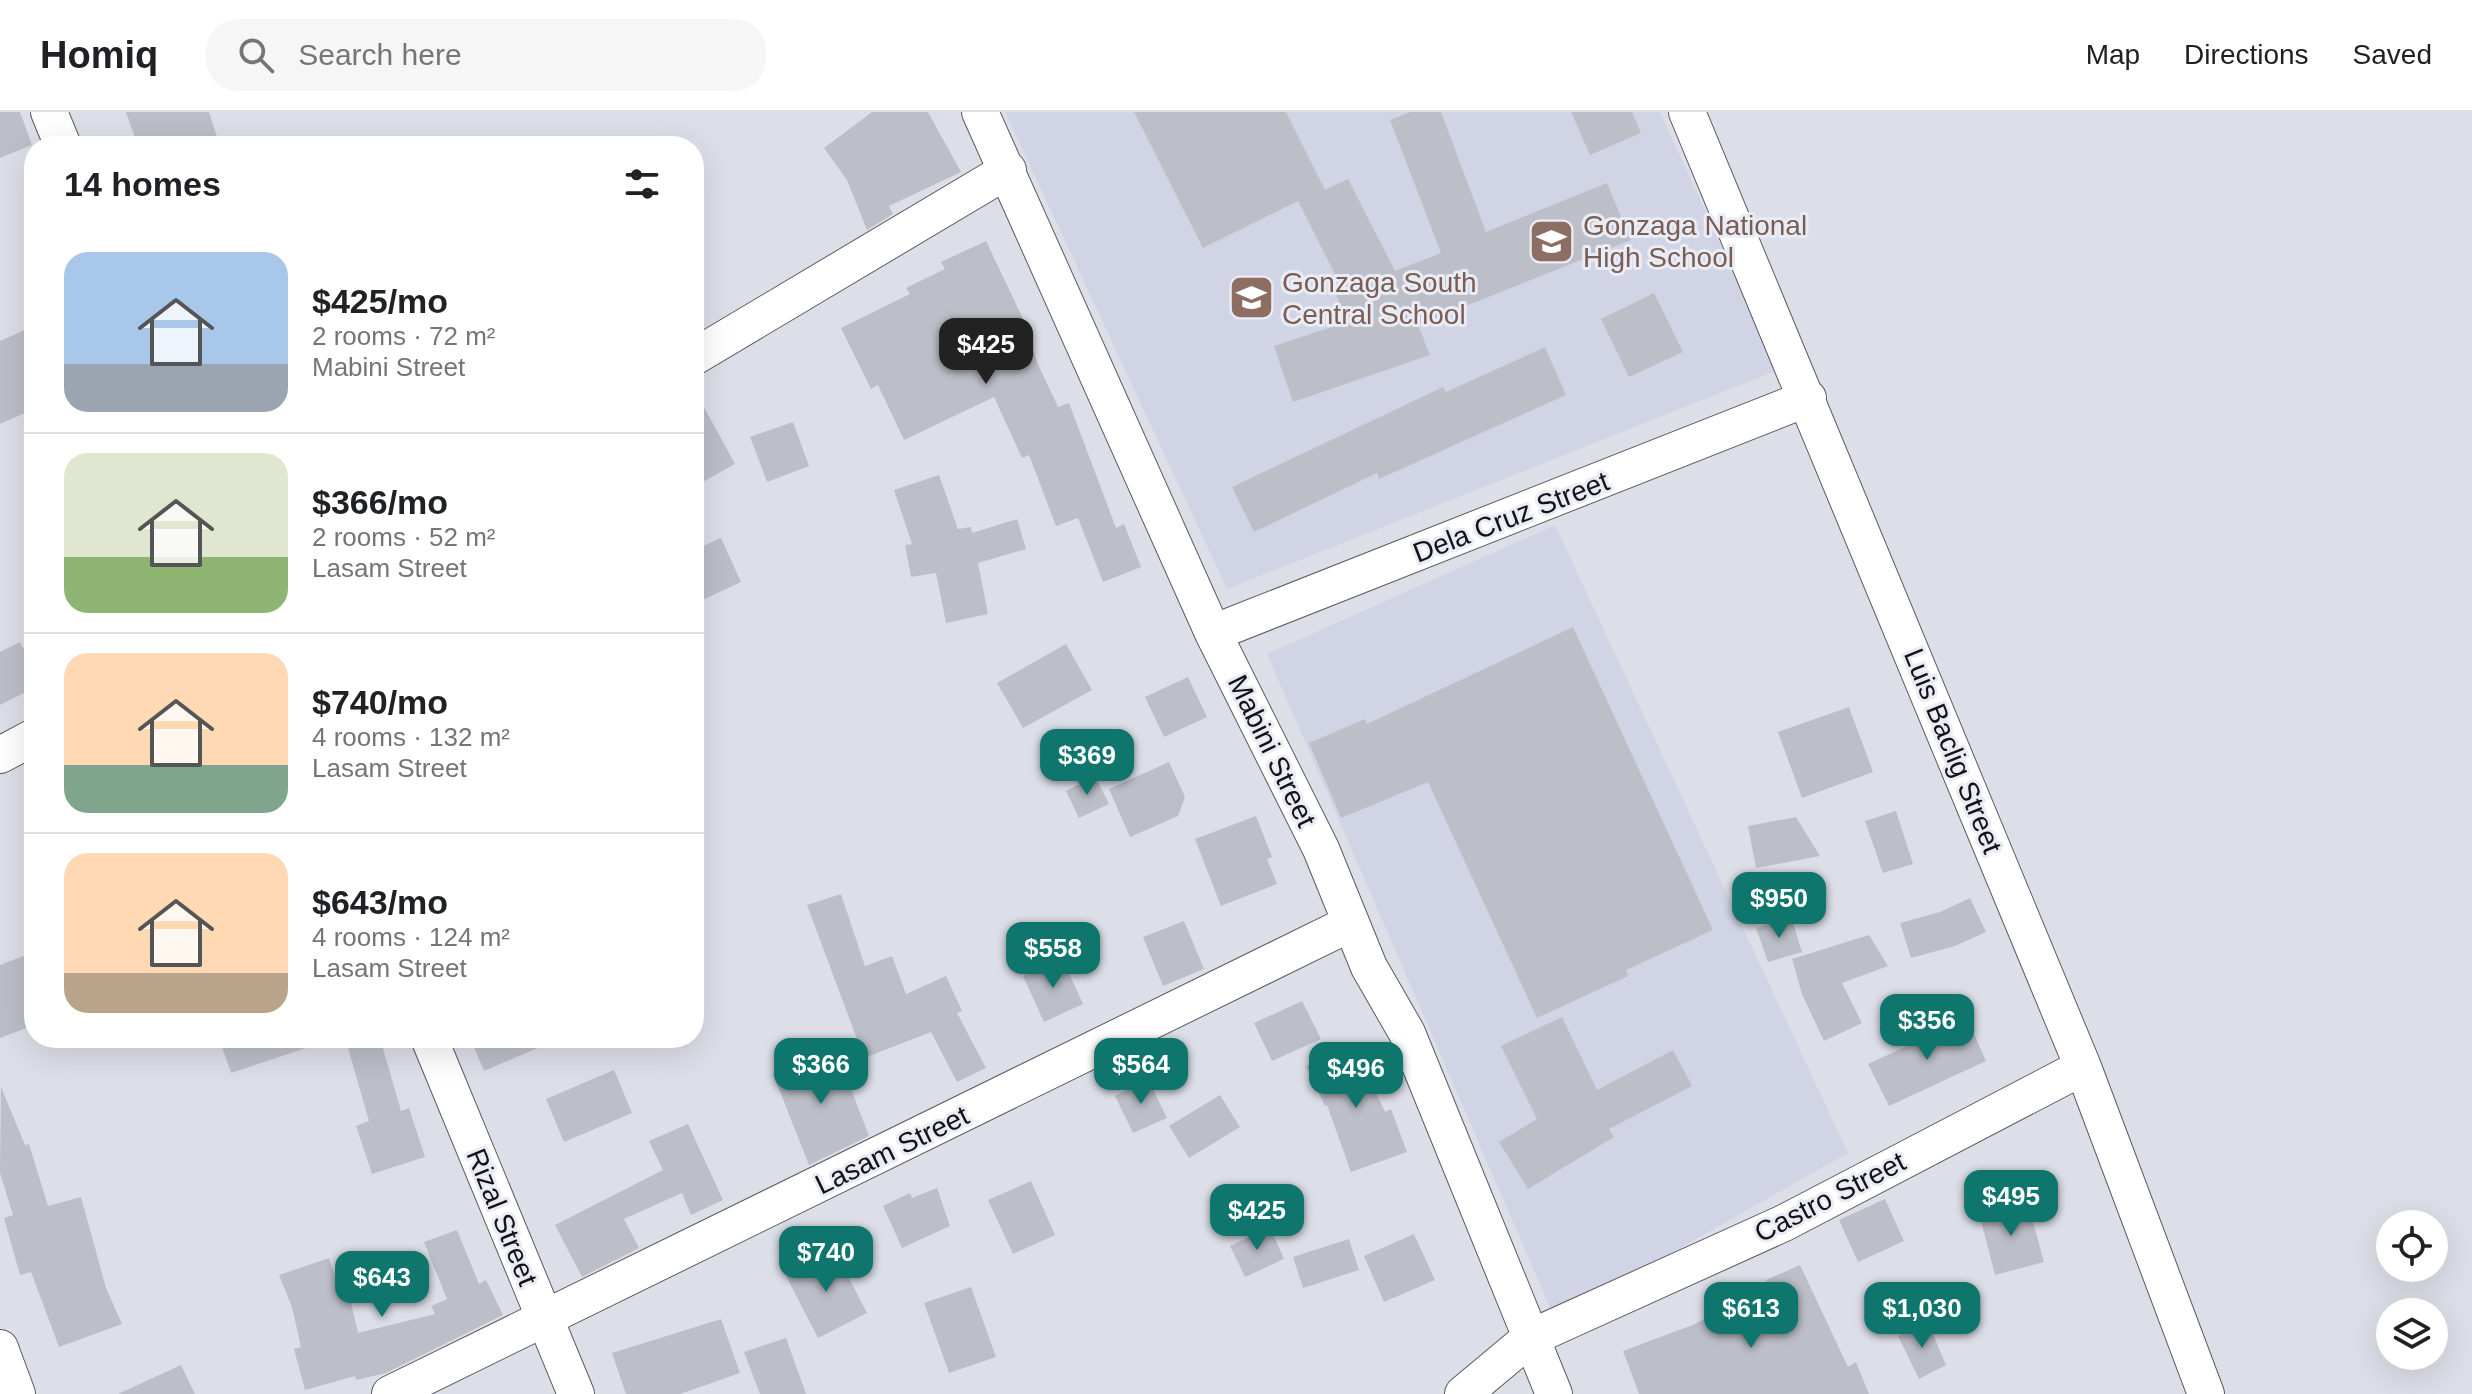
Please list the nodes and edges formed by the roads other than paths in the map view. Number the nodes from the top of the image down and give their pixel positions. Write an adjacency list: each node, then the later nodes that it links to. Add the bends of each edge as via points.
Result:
1 (49, 112): 4 (street)
2 (980, 112): 5 (street, Mabini Street)
3 (1687, 112): 7 (street, Luis Baclig Street)
4 (59, 136)
5 (1008, 170): 6 (street); 8 (street, Mabini Street)
6 (704, 351)
7 (1808, 398): 8 (street, Dela Cruz Street); 13 (street, Luis Baclig Street)
8 (1213, 633): 11 (street, Mabini Street, via 1321,849)
9 (24, 742): 10 (street)
10 (0, 755)
11 (1349, 924): 14 (street, Lasam Street); 15 (street, Mabini Street, via 1407,1033)
12 (433, 1048): 14 (street, Rizal Street)
13 (2083, 1067): 15 (street, Castro Street, via 1784,1223); 22 (street, Luis Baclig Street)
14 (544, 1321): 18 (street, Lasam Street); 19 (street, Rizal Street)
15 (1530, 1338): 20 (street, Castro Street); 21 (street, Mabini Street)
16 (0, 1348): 17 (street)
17 (17, 1394)
18 (390, 1394)
19 (576, 1394)
20 (1463, 1394)
21 (1554, 1394)
22 (2206, 1394)

